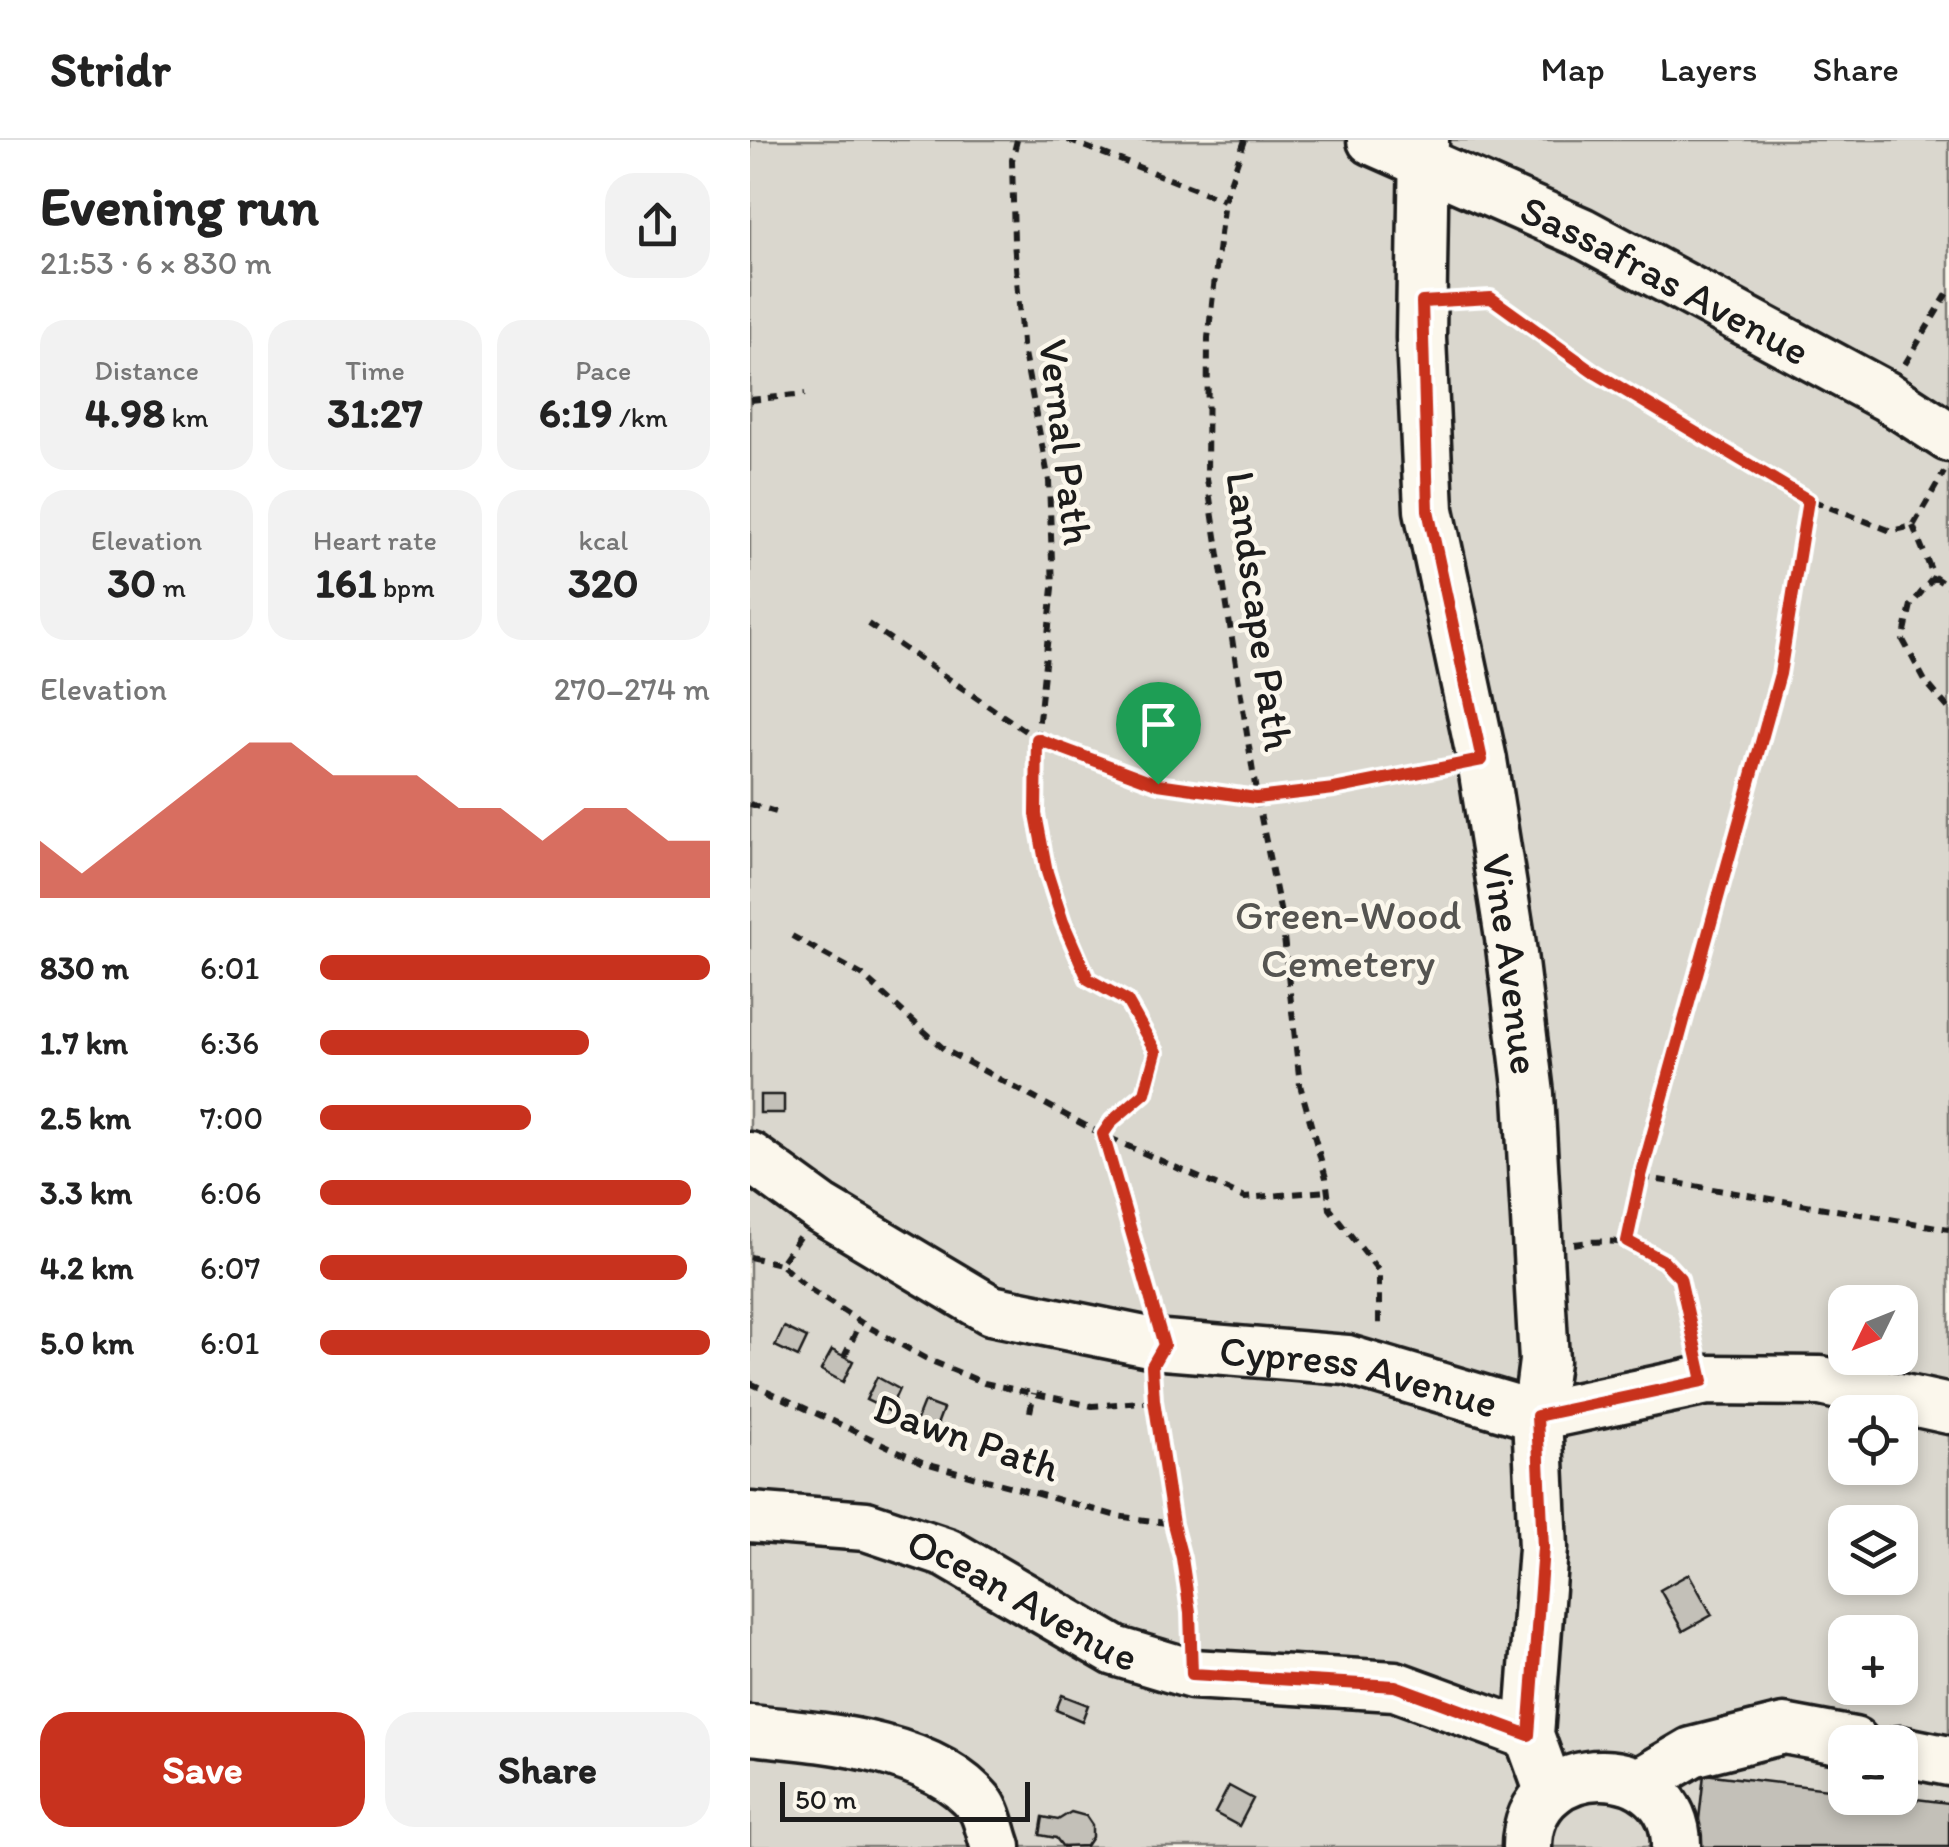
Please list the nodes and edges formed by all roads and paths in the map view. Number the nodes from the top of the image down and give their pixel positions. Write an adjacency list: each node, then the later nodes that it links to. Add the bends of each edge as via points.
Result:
1 (1017, 140): 20 (path, Vernal Path, via 1012,160 1022,343 1049,480 1053,588)
2 (1068, 140): 6 (path)
3 (1245, 140): 6 (path, Landscape Path)
4 (1372, 140): 5 (lane, Sassafras Avenue)
5 (1423, 151): 8 (lane, Vine Avenue); 10 (lane, Sassafras Avenue)
6 (1224, 200): 22 (path, Landscape Path, via 1208,338 1207,479)
7 (1949, 291): 10 (path)
8 (1422, 302): 14 (path, via 1491,298 1594,372); 21 (lane, Vine Avenue, via 1428,510)
9 (804, 394): 11 (path)
10 (1886, 396): 12 (lane, Sassafras Avenue)
11 (750, 400)
12 (1949, 438)
13 (1949, 464): 15 (path)
14 (1808, 500): 15 (path, via 1890,531); 28 (path, via 1780,674)
15 (1913, 526): 16 (path)
16 (1934, 577): 17 (path); 19 (path, via 1911,605 1903,640)
17 (1949, 587)
18 (868, 624): 20 (path)
19 (1949, 709)
20 (1037, 739): 22 (path, via 1158,784); 26 (path, Vernal Path, via 1036,814 1063,922 1088,979 1127,1001 1156,1052 1145,1093)
21 (1482, 760): 22 (path); 33 (lane, Vine Avenue, via 1529,1094)
22 (1256, 798): 29 (path, Landscape Path, via 1282,919 1300,1084)
23 (750, 804): 24 (path)
24 (776, 812)
25 (792, 936): 26 (path, via 862,975 945,1050)
26 (1103, 1134): 29 (path, via 1244,1198); 37 (path)
27 (750, 1156): 30 (lane, Cypress Avenue)
28 (1641, 1176): 31 (path); 32 (path)
29 (1328, 1191): 39 (path, Landscape Path, via 1330,1209 1379,1271)
30 (820, 1208): 35 (path); 37 (lane, Cypress Avenue, via 991,1310)
31 (1949, 1229)
32 (1627, 1241): 33 (path); 40 (path, via 1680,1278)
33 (1538, 1250): 46 (lane, Vine Avenue, via 1544,1361)
34 (750, 1257): 35 (path)
35 (780, 1264): 36 (path)
36 (861, 1322): 38 (path); 42 (path, via 984,1383)
37 (1164, 1345): 39 (lane, Cypress Avenue, via 1347,1360); 43 (path, via 1152,1366)
38 (844, 1357)
39 (1379, 1370): 46 (lane, Cypress Avenue)
40 (1703, 1381): 44 (lane, Cypress Avenue, via 1821,1382); 46 (lane, Cypress Avenue)
41 (750, 1384): 48 (path, Dawn Path, via 922,1462 1117,1516)
42 (1034, 1393): 43 (path, via 1092,1406); 45 (path)
43 (1154, 1400): 48 (path)
44 (1949, 1409)
45 (1030, 1412)
46 (1537, 1416): 51 (lane, Vine Avenue, via 1543,1548)
47 (750, 1517): 49 (lane, Ocean Avenue, via 866,1526 947,1553 1115,1651)
48 (1173, 1524): 49 (path, via 1190,1612)
49 (1192, 1674): 51 (lane, Ocean Avenue, via 1395,1686)
50 (750, 1730): 57 (lane, via 830,1738 913,1759 982,1806)
51 (1529, 1735): 56 (lane, Vine Avenue)
52 (1828, 1737): 55 (lane, via 1784,1729 1692,1752)
53 (1918, 1755): 54 (lane)
54 (1949, 1761)
55 (1639, 1783): 56 (lane, via 1593,1773); 59 (lane, via 1670,1816)
56 (1550, 1793): 58 (lane, via 1535,1813)
57 (996, 1847)
58 (1527, 1847)
59 (1676, 1847)

